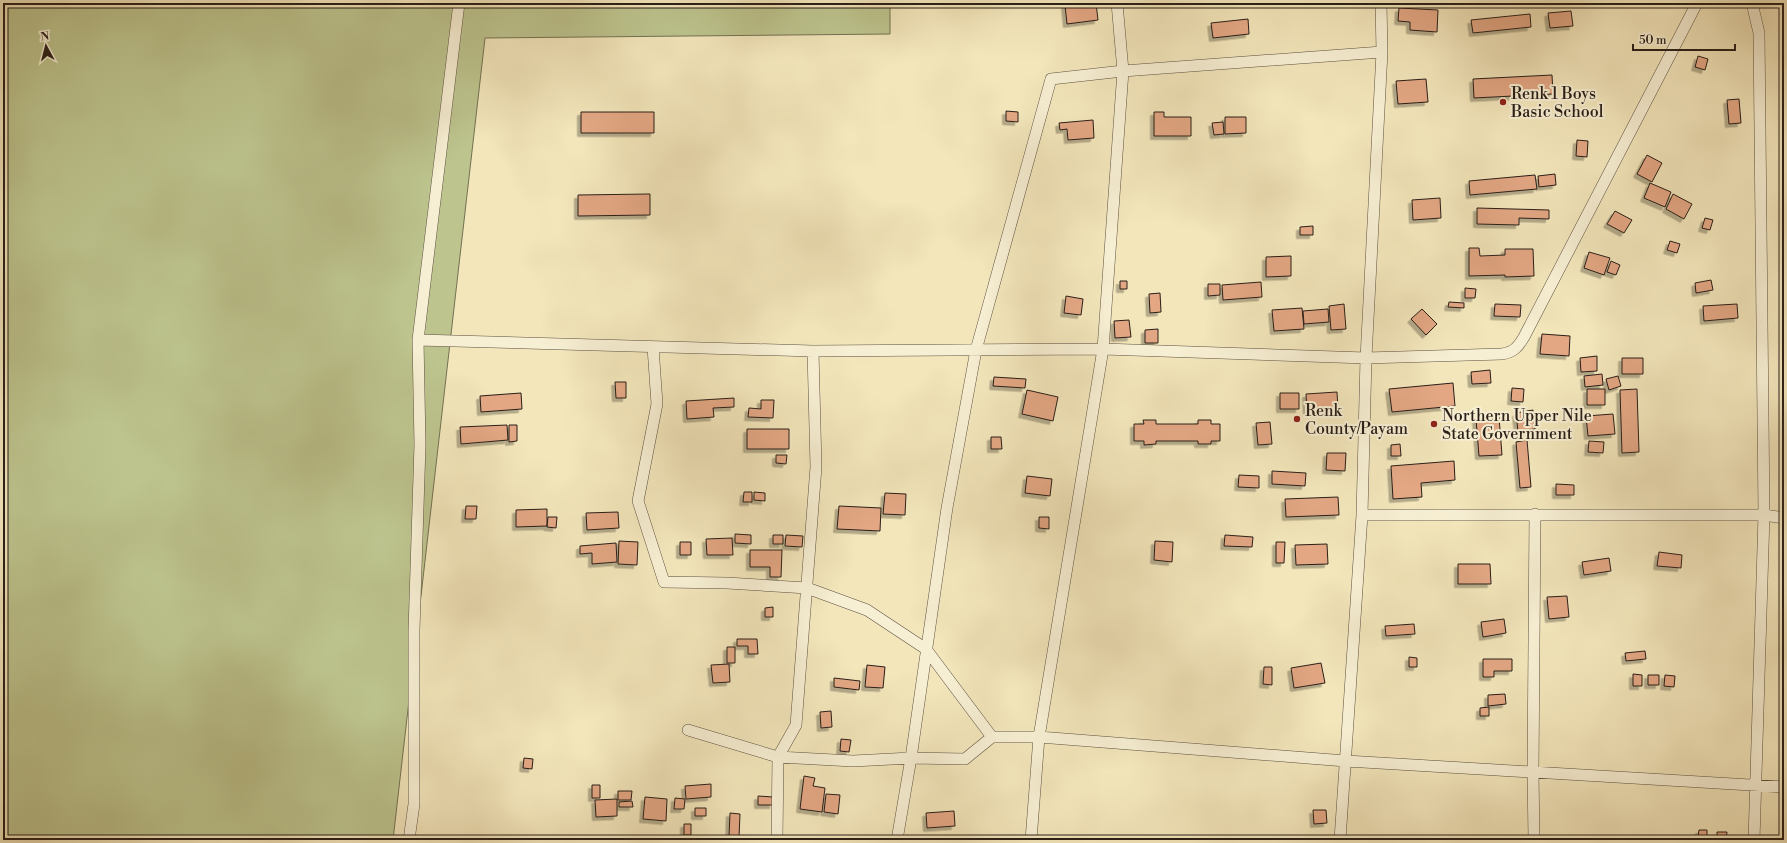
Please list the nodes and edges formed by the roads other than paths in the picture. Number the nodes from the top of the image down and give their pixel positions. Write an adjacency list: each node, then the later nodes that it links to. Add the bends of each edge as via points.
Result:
1 (460, 3): 8 (street)
2 (1117, 3): 7 (street)
3 (1381, 3): 6 (street)
4 (1697, 3): 13 (street, via 1517,348 1502,354)
5 (1752, 3): 16 (street, via 1759,33)
6 (1382, 52): 7 (street); 13 (street)
7 (1123, 71): 10 (street, via 1051,79); 11 (street)
8 (418, 340): 9 (street); 29 (street, via 420,445 414,631 414,804)
9 (654, 346): 12 (street); 18 (street, via 657,404 638,501 664,582)
10 (976, 350): 11 (street); 12 (street); 19 (street, via 947,508)
11 (1103, 350): 13 (street); 22 (street)
12 (813, 351): 18 (street, via 816,467)
13 (1366, 358): 15 (street)
14 (1535, 514): 15 (street); 16 (street); 26 (street)
15 (1362, 515): 25 (street)
16 (1764, 515): 17 (street); 27 (street)
17 (1784, 518)
18 (807, 588): 19 (street, via 867,610); 23 (street, via 796,725)
19 (926, 649): 21 (street); 24 (street)
20 (688, 730): 23 (street)
21 (992, 737): 22 (street); 24 (street, via 965,759)
22 (1039, 737): 25 (street); 32 (street)
23 (778, 756): 24 (street, via 853,762); 30 (street)
24 (910, 758): 31 (street)
25 (1346, 761): 26 (street); 33 (street)
26 (1533, 772): 27 (street); 34 (street)
27 (1756, 786): 28 (street); 35 (street)
28 (1784, 786)
29 (409, 840)
30 (777, 840)
31 (897, 840)
32 (1030, 840)
33 (1340, 840)
34 (1534, 840)
35 (1754, 840)

